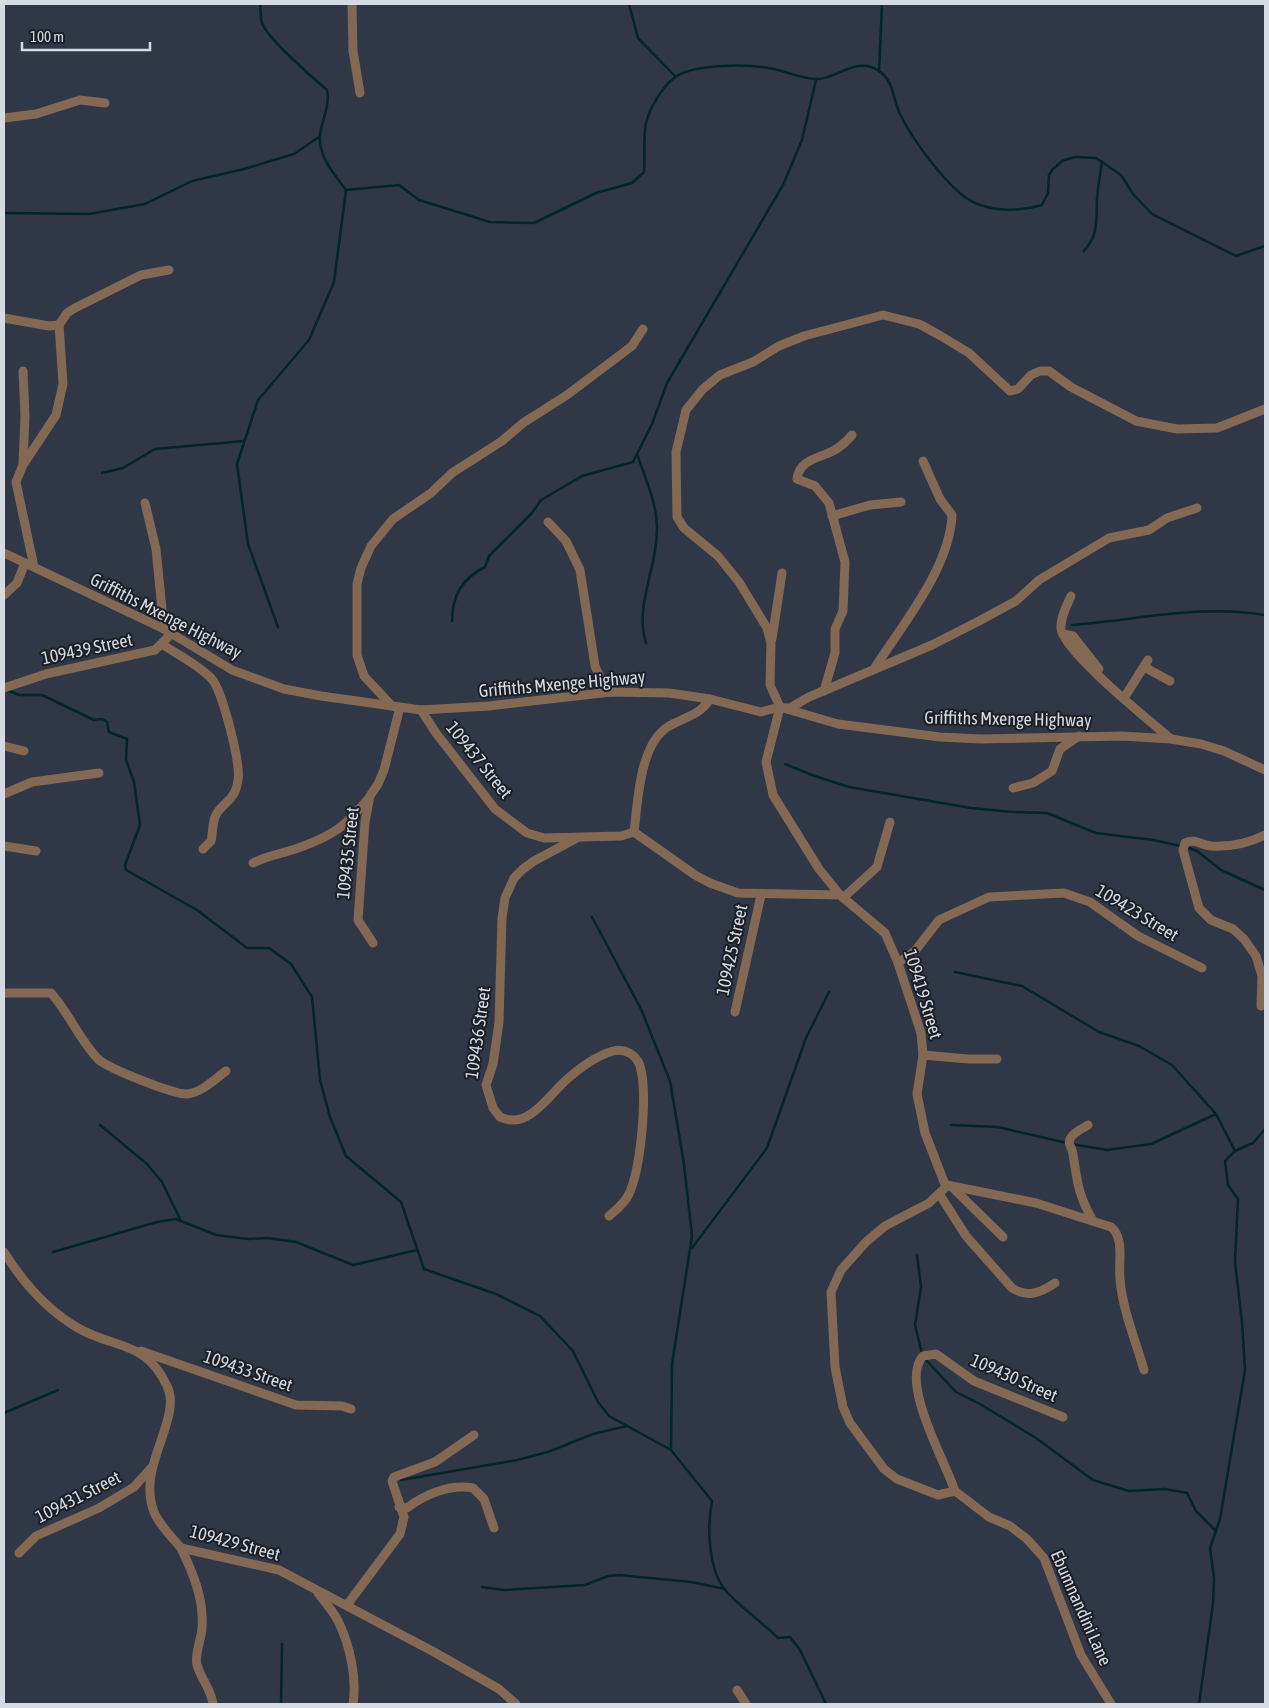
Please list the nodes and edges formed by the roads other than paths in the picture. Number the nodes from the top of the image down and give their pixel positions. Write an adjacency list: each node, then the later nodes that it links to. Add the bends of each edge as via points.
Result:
1 (352, 4): 2 (street, via 353,51)
2 (360, 93)
3 (105, 103): 4 (street, via 80,100 36,114)
4 (4, 118)
5 (169, 270): 7 (street, via 141,275 75,308)
6 (4, 318): 7 (street)
7 (59, 325): 13 (street, via 63,384 56,415)
8 (642, 329): 37 (street, via 632,346 567,395 523,423 502,442 452,473 431,493 393,519 371,546 357,584 357,655 364,676)
9 (23, 371): 13 (street)
10 (1265, 409): 28 (street, via 1216,428 1177,428 1136,421 1071,387 1049,371 1031,375 1018,389 1010,391 969,354 941,336 892,316 873,316 779,346 753,362 731,369 703,389 686,410 676,452 677,517 718,556 739,582 767,628)
11 (852, 435): 17 (street, via 843,445 802,465 798,472 797,479 806,480 822,493)
12 (923, 461): 30 (street, via 940,499 952,515 944,556 920,600)
13 (23, 465): 21 (street, via 16,482)
14 (901, 502): 17 (street, via 870,505)
15 (145, 503): 27 (street, via 156,549)
16 (1197, 508): 30 (street, via 1167,518 1149,530 1109,538 1039,580 1010,604 932,645)
17 (832, 516): 33 (street, via 846,562 846,581 843,612 835,629 835,653)
18 (548, 522): 34 (street, via 566,541 580,570 595,666)
19 (4, 553): 20 (street, Griffiths Mxenge Highway)
20 (25, 563): 21 (street, Griffiths Mxenge Highway); 23 (street, via 17,583)
21 (34, 567): 27 (street, Griffiths Mxenge Highway)
22 (782, 573): 28 (street)
23 (4, 595)
24 (1071, 596): 26 (street, via 1064,611)
25 (1072, 624): 26 (street)
26 (1062, 630): 35 (street, via 1068,644)
27 (168, 631): 29 (street); 37 (street, Griffiths Mxenge Highway, via 232,670 284,689)
28 (771, 643): 38 (street, via 770,685)
29 (163, 645): 32 (street, 109439 Street, via 156,650 46,674); 54 (street, via 216,684 238,760 236,790 229,803 214,817 211,841)
30 (874, 669): 33 (street)
31 (1170, 681): 35 (street, via 1146,663)
32 (4, 688)
33 (824, 691): 38 (street, via 790,708)
34 (611, 692): 36 (street, Griffiths Mxenge Highway, via 669,693); 39 (street, Griffiths Mxenge Highway)
35 (1122, 697): 41 (street)
36 (710, 699): 38 (street, Griffiths Mxenge Highway, via 761,712); 50 (street, via 698,713 669,726 654,742 642,775)
37 (396, 707): 39 (street, Griffiths Mxenge Highway); 48 (street, 109435 Street, via 384,770)
38 (780, 708): 40 (street, Griffiths Mxenge Highway, via 838,724 940,737); 58 (street, 109419 Street, via 766,762 772,794 819,869)
39 (421, 710): 52 (street, 109437 Street, via 495,809 508,820 536,837)
40 (1079, 736): 41 (street, Griffiths Mxenge Highway); 46 (street, via 1060,749 1052,771 1033,783)
41 (1171, 739): 44 (street, Griffiths Mxenge Highway, via 1216,749)
42 (4, 746): 43 (street)
43 (24, 751)
44 (1265, 770)
45 (99, 773): 47 (street, via 32,782)
46 (1013, 788)
47 (4, 794)
48 (370, 796): 56 (street, via 341,829); 59 (street, 109435 Street, via 358,920)
49 (890, 822): 58 (street, via 877,867)
50 (634, 832): 52 (street, 109437 Street, via 621,836); 57 (street, via 710,883 738,893)
51 (1265, 835): 63 (street, via 1229,846 1208,846 1191,840 1185,843 1183,850 1199,908 1244,938 1256,956 1262,976)
52 (580, 837): 71 (street, 109436 Street, via 534,861 509,886 502,918 499,1022 493,1064 486,1085 491,1103 500,1117 516,1121 539,1108 566,1080 606,1053 624,1051 636,1058 640,1065 643,1105 637,1163 628,1195)
53 (4, 846): 55 (street)
54 (203, 849)
55 (36, 850)
56 (253, 863)
57 (761, 895): 58 (street); 64 (street, 109425 Street)
58 (841, 896): 60 (street, 109419 Street, via 885,934)
59 (373, 942)
60 (898, 963): 61 (street, 109423 Street, via 915,951 939,920 989,897 1064,893 1090,902 1138,936); 65 (street, 109419 Street, via 921,1033)
61 (1202, 968)
62 (4, 993): 67 (street, via 51,993 93,1053 116,1070 186,1094 199,1090)
63 (1261, 1006)
64 (735, 1012)
65 (924, 1055): 66 (street, via 968,1060); 69 (street, 109419 Street, via 917,1094 920,1112 925,1134)
66 (997, 1059)
67 (226, 1071)
68 (1088, 1125): 72 (street, via 1077,1131 1069,1144 1078,1191)
69 (948, 1185): 70 (street); 72 (street, via 1028,1201); 73 (street)
70 (940, 1195): 75 (street, via 966,1236 1012,1288 1036,1294); 82 (street, via 885,1226 866,1242 841,1270 831,1292 835,1367 843,1407 850,1423 884,1469 897,1479 938,1494)
71 (609, 1216)
72 (1093, 1221): 77 (street, via 1111,1227 1118,1236 1120,1286)
73 (1003, 1237)
74 (4, 1252): 76 (street, 109429 Street, via 17,1272 60,1316 78,1328)
75 (1055, 1283)
76 (136, 1349): 78 (street, 109433 Street, via 296,1405); 81 (street, 109429 Street, via 159,1373 170,1392 167,1419)
77 (1144, 1370)
78 (351, 1409)
79 (1063, 1417): 82 (street, 109430 Street, via 974,1382 936,1354 923,1356 917,1368 918,1396)
80 (474, 1435): 83 (street, via 435,1462 394,1477 392,1481 400,1499)
81 (151, 1468): 85 (street, 109429 Street, via 150,1496 154,1512); 86 (street, 109431 Street, via 134,1487 99,1508 36,1536)
82 (955, 1491): 94 (street, Ebumnandini Lane, via 989,1516 1010,1526 1044,1558 1081,1655)
83 (399, 1507): 84 (street, via 407,1508 417,1500 446,1489 473,1488 484,1499); 88 (street, via 404,1517 396,1542)
84 (494, 1528)
85 (181, 1548): 87 (street, 109429 Street, via 278,1570); 90 (street, via 196,1584 203,1616 197,1664)
86 (19, 1553)
87 (316, 1591): 88 (street, 109429 Street); 91 (street, via 339,1622 355,1682)
88 (347, 1605): 92 (street, 109429 Street, via 499,1689)
89 (737, 1690): 93 (street)
90 (214, 1704)
91 (353, 1704)
92 (516, 1704)
93 (746, 1704)
94 (1111, 1704)

